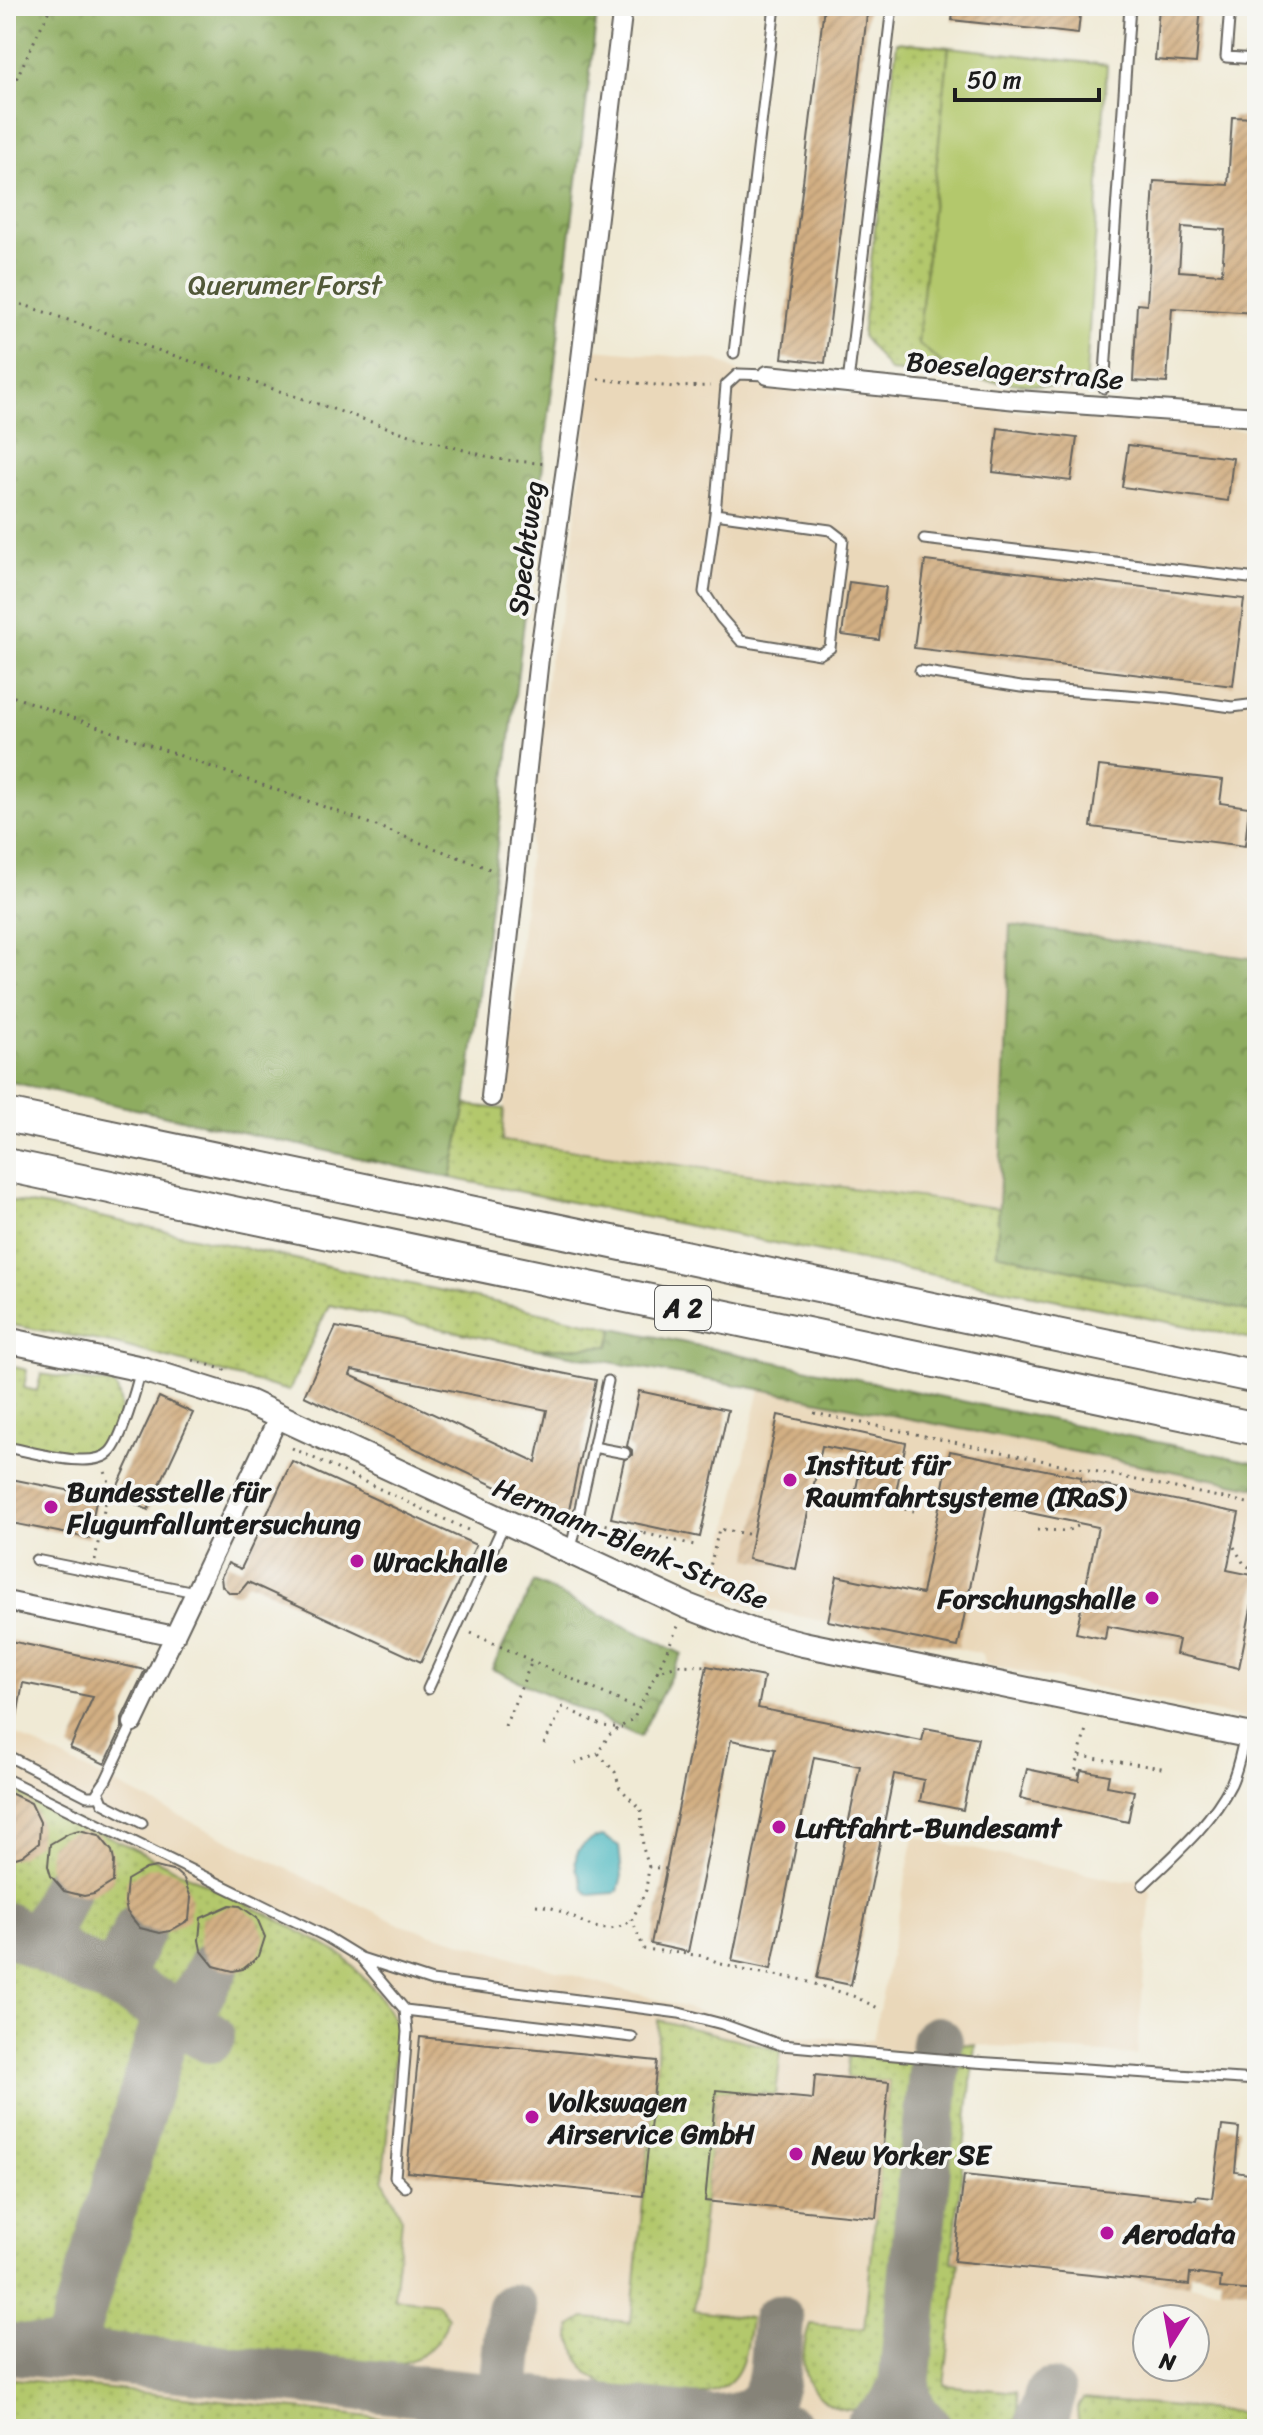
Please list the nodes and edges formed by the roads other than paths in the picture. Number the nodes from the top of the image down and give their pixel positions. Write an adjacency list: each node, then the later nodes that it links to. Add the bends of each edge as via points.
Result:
1 (623, 6): 17 (street, Spechtweg, via 539,658)
2 (775, 6): 7 (lane)
3 (892, 6): 9 (lane)
4 (1130, 6): 10 (lane)
5 (1230, 6): 6 (lane, via 1226,57)
6 (1257, 59)
7 (734, 353)
8 (768, 375): 9 (street, Boeselagerstraße); 12 (lane, via 738,374 726,385)
9 (848, 383): 11 (street, Boeselagerstraße)
10 (1104, 388)
11 (1257, 417)
12 (715, 514): 12 (lane, via 830,530 843,540 830,648 820,654 756,646 731,630 704,592)
13 (924, 539): 14 (lane)
14 (1257, 579)
15 (920, 671): 16 (lane, via 1021,687 1232,707)
16 (1257, 704)
17 (491, 1097)
18 (6, 1115): 22 (highway, A 2)
19 (6, 1165): 25 (highway, A 2)
20 (6, 1340): 21 (street, Hermann-Blenk-Straße)
21 (142, 1369): 24 (street, Hermann-Blenk-Straße); 26 (lane, via 111,1452 87,1462)
22 (1257, 1377)
23 (608, 1381): 27 (lane)
24 (279, 1416): 29 (street, Hermann-Blenk-Straße); 32 (street)
25 (1257, 1429)
26 (6, 1447)
27 (593, 1447): 28 (lane); 30 (lane)
28 (625, 1453)
29 (505, 1522): 30 (street, Hermann-Blenk-Straße); 35 (lane)
30 (571, 1553): 37 (street, Hermann-Blenk-Straße, via 696,1596 724,1622 778,1639)
31 (36, 1560): 32 (lane)
32 (195, 1592): 34 (street)
33 (6, 1601): 34 (street)
34 (175, 1636): 36 (street)
35 (428, 1689)
36 (133, 1723): 40 (lane)
37 (1251, 1736): 42 (lane, via 1224,1796)
38 (6, 1755): 40 (lane, via 87,1796)
39 (6, 1779): 43 (lane)
40 (99, 1793): 41 (lane, via 103,1803)
41 (142, 1823)
42 (1143, 1885)
43 (361, 1958): 44 (lane); 46 (lane, via 432,1981 679,2013 781,2045)
44 (405, 2010): 45 (lane); 47 (lane, via 395,2177)
45 (632, 2037)
46 (1257, 2080)
47 (405, 2187)

